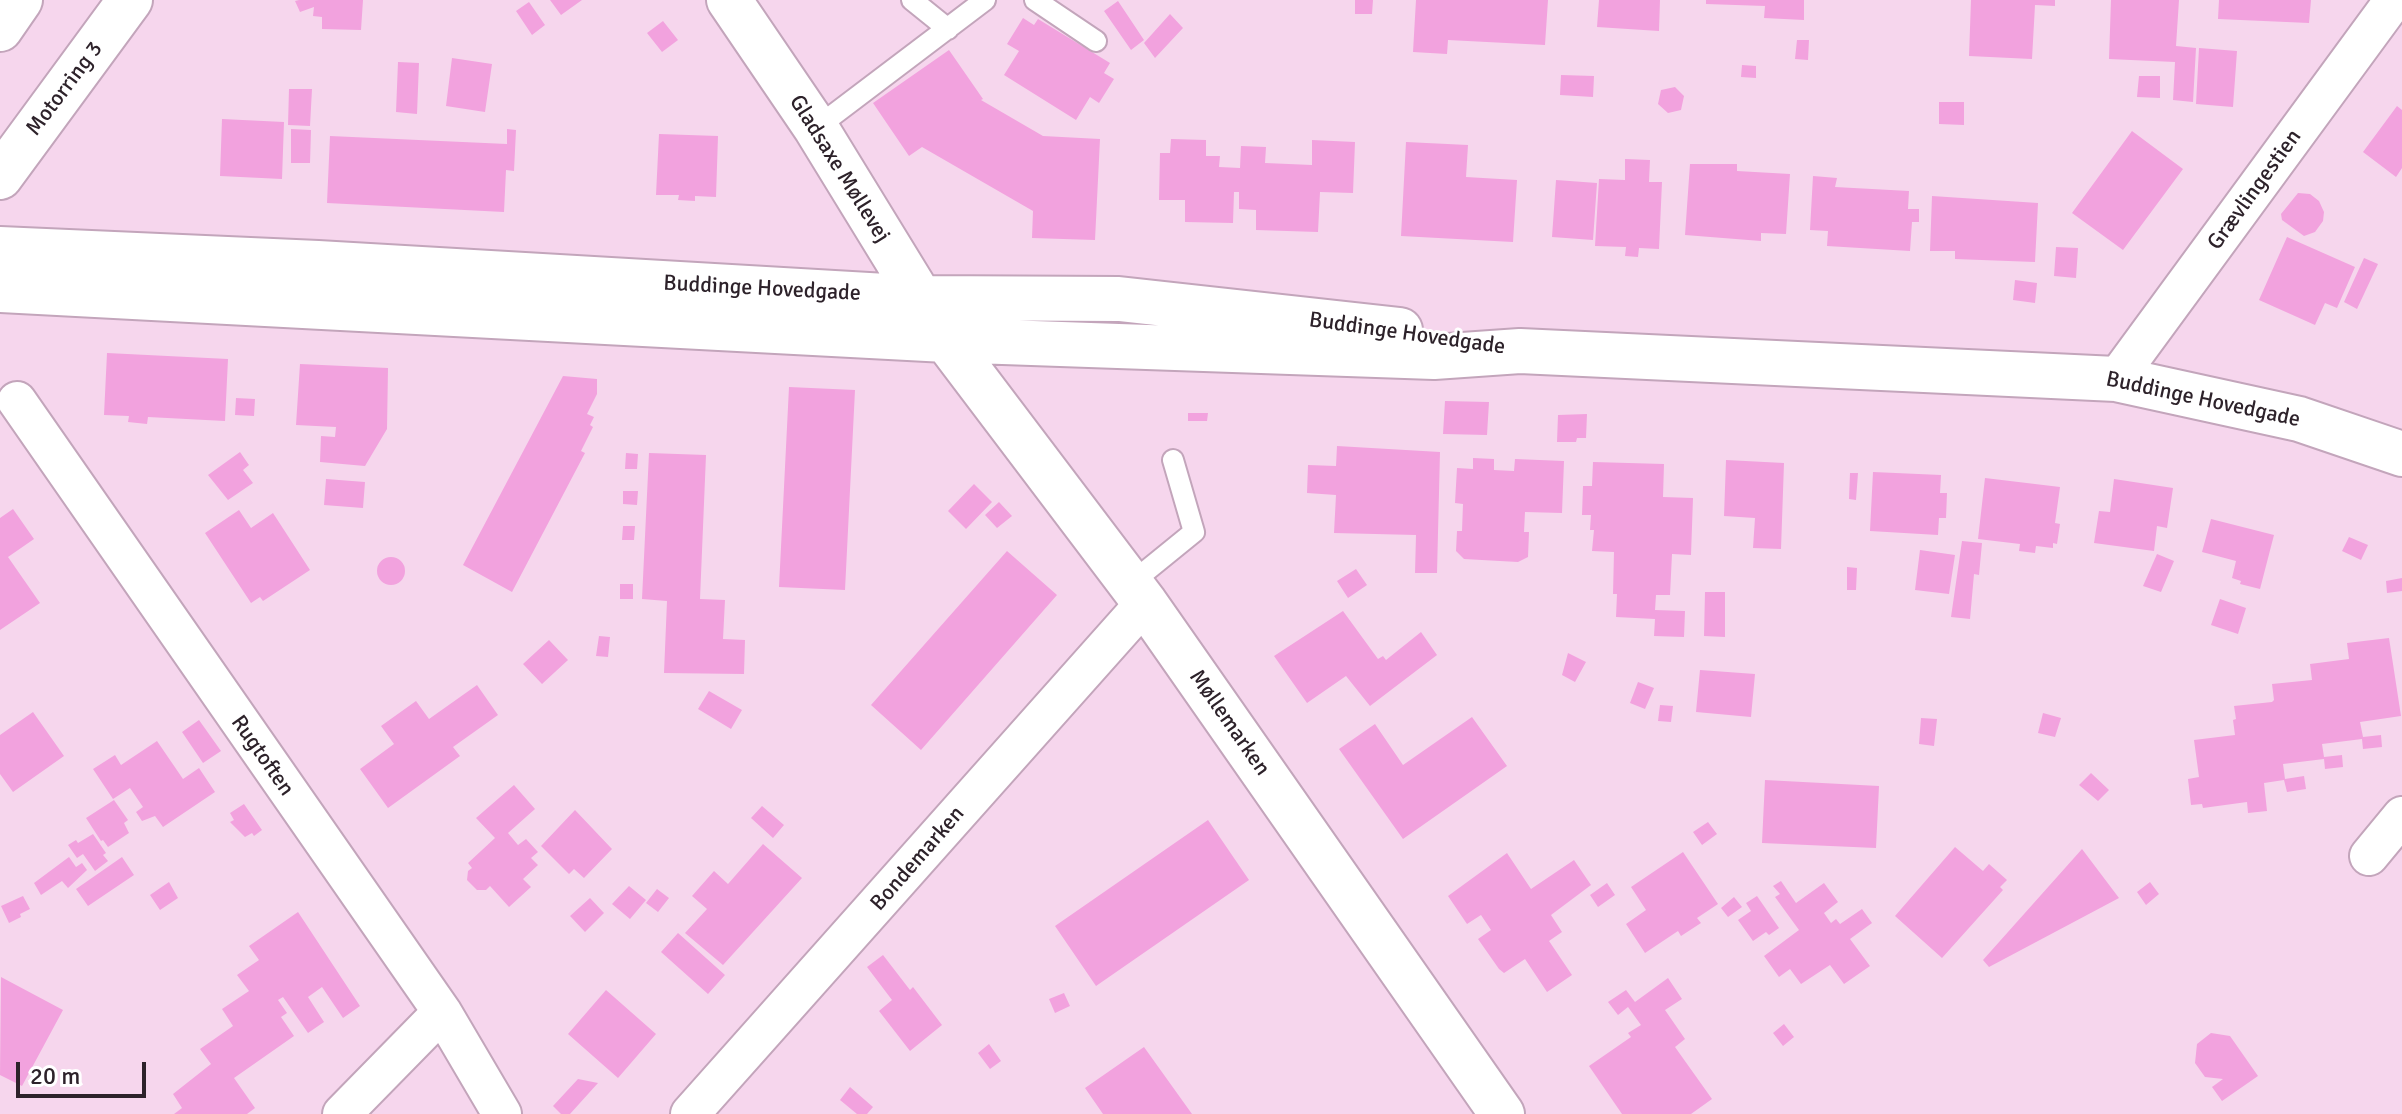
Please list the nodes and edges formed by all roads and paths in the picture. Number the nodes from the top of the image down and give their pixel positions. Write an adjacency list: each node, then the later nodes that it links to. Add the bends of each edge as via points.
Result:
1 (20, 0): 8 (main road)
2 (130, 0): 12 (main road, Motorring 3)
3 (729, 0): 11 (main road, Gladsaxe Møllevej)
4 (912, 0): 9 (lane)
5 (985, 0): 9 (lane)
6 (1035, 0): 10 (lane)
7 (2394, 0): 18 (street, Grævlingestien)
8 (0, 29)
9 (948, 29): 11 (lane)
10 (1096, 41)
11 (816, 128): 15 (main road, Gladsaxe Møllevej)
12 (0, 177)
13 (0, 249): 15 (main road, Buddinge Hovedgade)
14 (0, 290): 16 (main road, Buddinge Hovedgade)
15 (920, 298): 16 (main road, Gladsaxe Møllevej); 17 (main road, Buddinge Hovedgade, via 1119,299 1431,333)
16 (946, 340): 17 (main road, Buddinge Hovedgade, via 1434,357); 22 (main road, Møllemarken)
17 (1520, 351): 18 (main road, Buddinge Hovedgade)
18 (2116, 379): 20 (main road, Buddinge Hovedgade, via 2299,419)
19 (17, 401): 25 (street, Rugtoften)
20 (2402, 454)
21 (1173, 460): 22 (lane, via 1194,532)
22 (1137, 593): 28 (street, Bondemarken); 29 (main road, Møllemarken)
23 (2402, 816): 24 (street)
24 (2369, 856)
25 (442, 1012): 26 (street); 27 (street, Rugtoften)
26 (342, 1114)
27 (502, 1114)
28 (690, 1114)
29 (1502, 1114)

